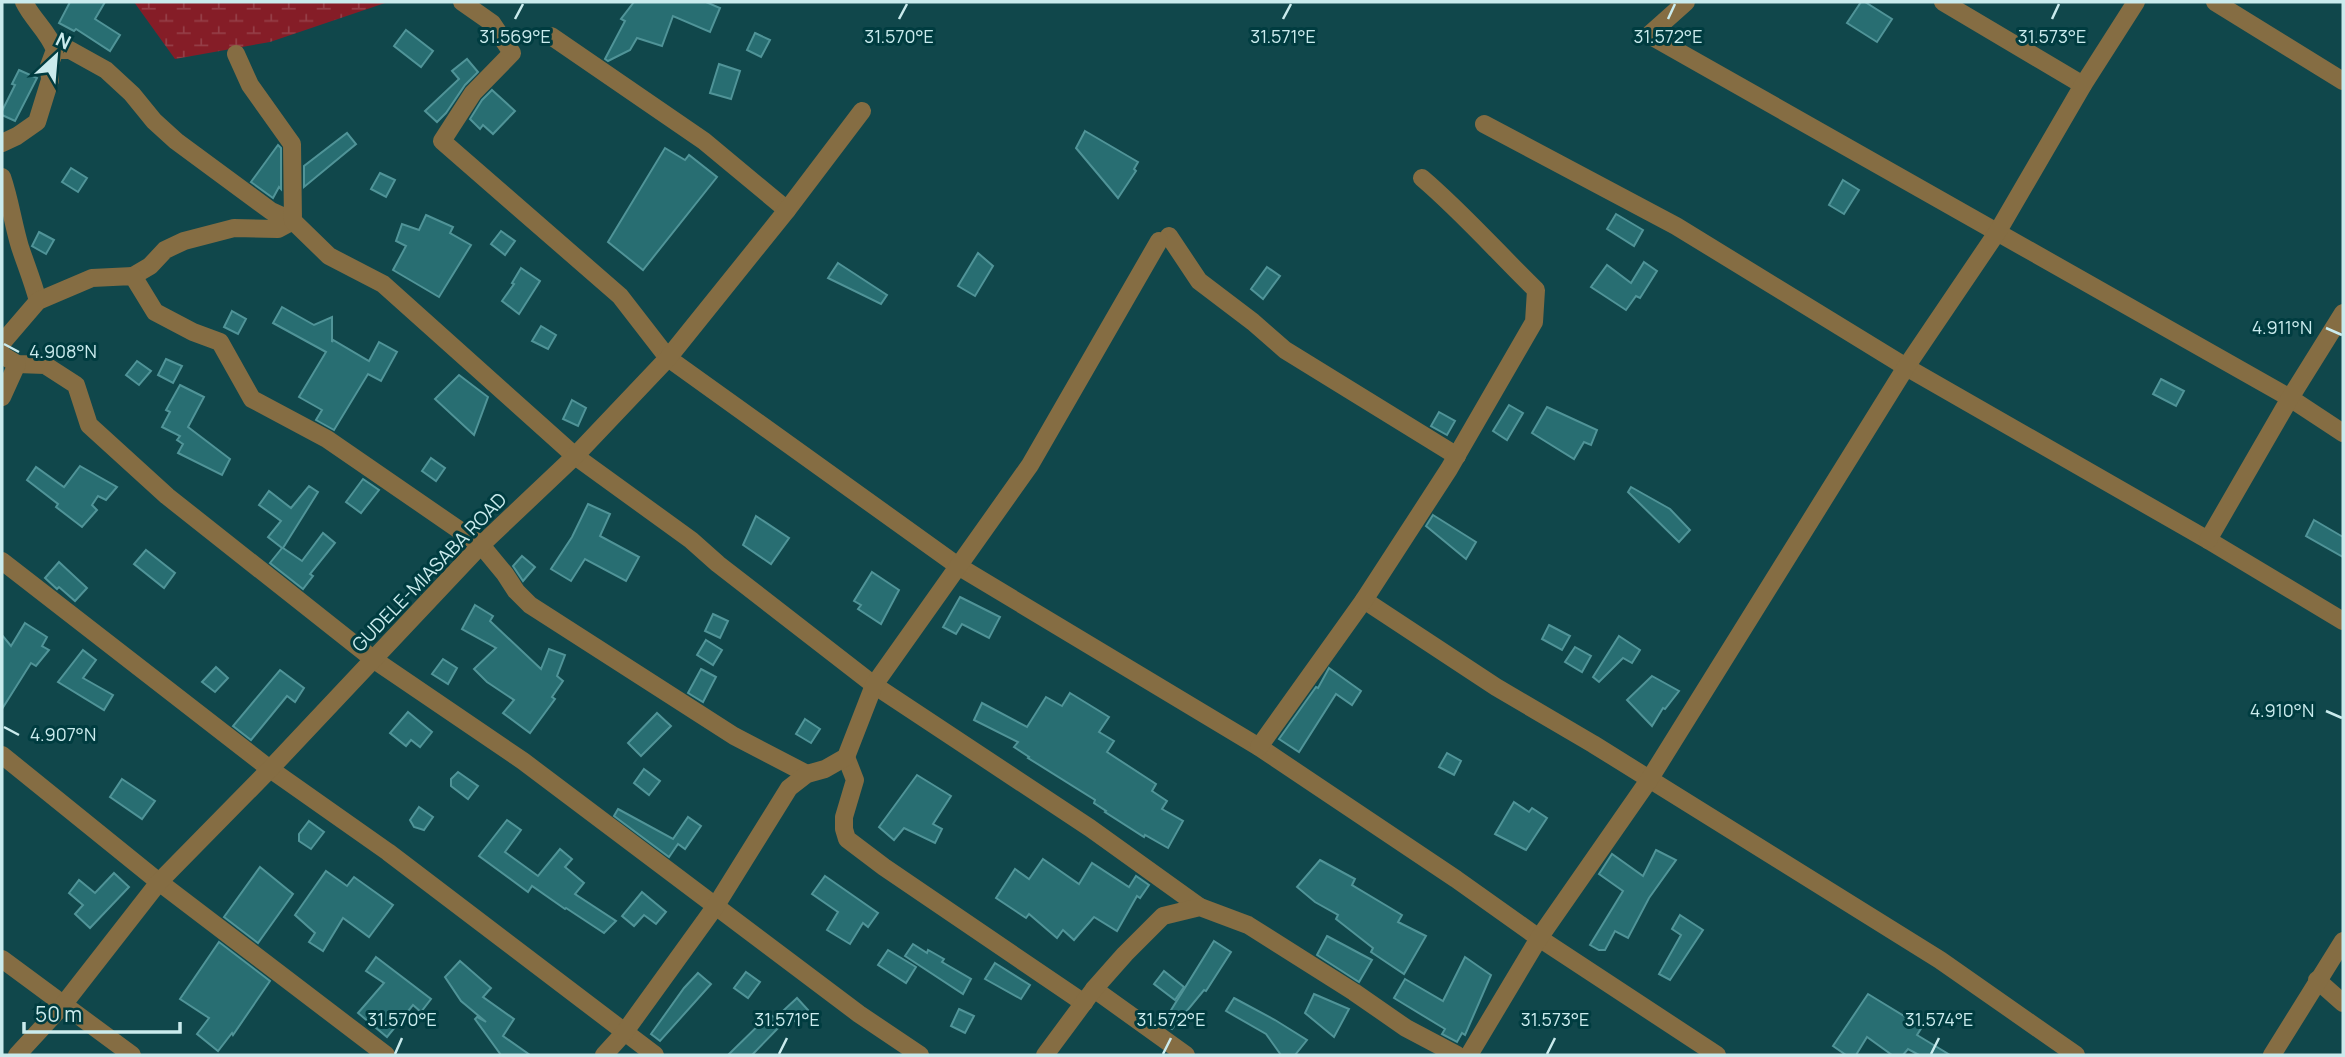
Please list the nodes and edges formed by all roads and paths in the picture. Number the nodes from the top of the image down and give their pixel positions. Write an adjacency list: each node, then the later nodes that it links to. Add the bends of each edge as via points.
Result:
1 (23, 2): 8 (street)
2 (462, 2): 24 (street, via 492,23 512,53 473,93 442,141 620,296)
3 (1686, 2): 19 (street, via 1648,35)
4 (1943, 2): 11 (street)
5 (2136, 2): 11 (street)
6 (2214, 2): 10 (street)
7 (551, 36): 17 (street, via 704,141)
8 (55, 50): 14 (street, via 37,122); 18 (street, via 70,50 106,71 176,141 271,211)
9 (236, 54): 18 (street, via 250,85 292,144)
10 (2343, 80)
11 (2083, 85): 19 (street)
12 (862, 111): 17 (street, GUDELE-MIASABA ROAD)
13 (1484, 124): 26 (street, via 1676,226)
14 (2, 143)
15 (2, 177): 21 (street)
16 (1422, 178): 31 (street, via 1536,290 1534,322)
17 (787, 210): 24 (street, GUDELE-MIASABA ROAD)
18 (293, 221): 20 (street, via 278,229 234,228 191,239 165,250); 30 (street, via 329,256 383,284)
19 (1998, 231): 26 (street); 28 (street)
20 (133, 276): 21 (street, via 92,278); 33 (street, via 155,312 220,342 252,399 327,439)
21 (38, 301): 23 (street)
22 (2343, 313): 28 (street)
23 (2, 343)
24 (668, 358): 30 (street, GUDELE-MIASABA ROAD); 35 (street)
25 (9, 360): 27 (street); 38 (street, via 45,365 76,384 89,425 167,496)
26 (1906, 367): 32 (street); 45 (street)
27 (2, 397)
28 (2290, 398): 29 (street); 32 (street)
29 (2343, 433)
30 (575, 456): 33 (street, GUDELE-MIASABA ROAD); 39 (street, via 691,540)
31 (1457, 456): 35 (street, via 1284,350 1199,281 1164,238 1030,466); 36 (street)
32 (2208, 540): 37 (street)
33 (481, 544): 38 (street, GUDELE-MIASABA ROAD); 44 (street, via 530,605 734,736)
34 (2, 561): 43 (street)
35 (958, 566): 39 (street); 40 (street)
36 (1364, 600): 40 (street); 45 (street)
37 (2343, 621)
38 (373, 659): 43 (street, GUDELE-MIASABA ROAD); 47 (street, via 523,761)
39 (874, 685): 42 (street); 48 (street)
40 (1259, 747): 49 (street)
41 (2, 755): 46 (street)
42 (846, 757): 44 (street); 53 (street, via 855,780 844,817 847,839)
43 (270, 769): 46 (street, GUDELE-MIASABA ROAD); 56 (street, via 388,852)
44 (807, 774): 47 (street, via 789,788)
45 (1648, 780): 49 (street); 68 (street, via 1940,960)
46 (159, 882): 55 (street, GUDELE-MIASABA ROAD); 59 (street)
47 (715, 907): 56 (street); 62 (street)
48 (1200, 907): 53 (street, via 1163,916); 65 (street, via 1248,925 1406,1028)
49 (1539, 938): 66 (street); 67 (street)
50 (2343, 941): 52 (street)
51 (2, 959): 55 (street)
52 (2317, 980): 54 (street); 69 (street)
53 (1089, 996): 63 (street); 64 (street)
54 (2343, 1003)
55 (63, 1004): 57 (street, GUDELE-MIASABA ROAD); 58 (street)
56 (624, 1033): 60 (street); 61 (street)
57 (17, 1055)
58 (132, 1055)
59 (386, 1055)
60 (604, 1055)
61 (655, 1055)
62 (920, 1055)
63 (1045, 1055)
64 (1186, 1055)
65 (1457, 1055)
66 (1469, 1055)
67 (1717, 1055)
68 (2076, 1055)
69 (2272, 1055)

